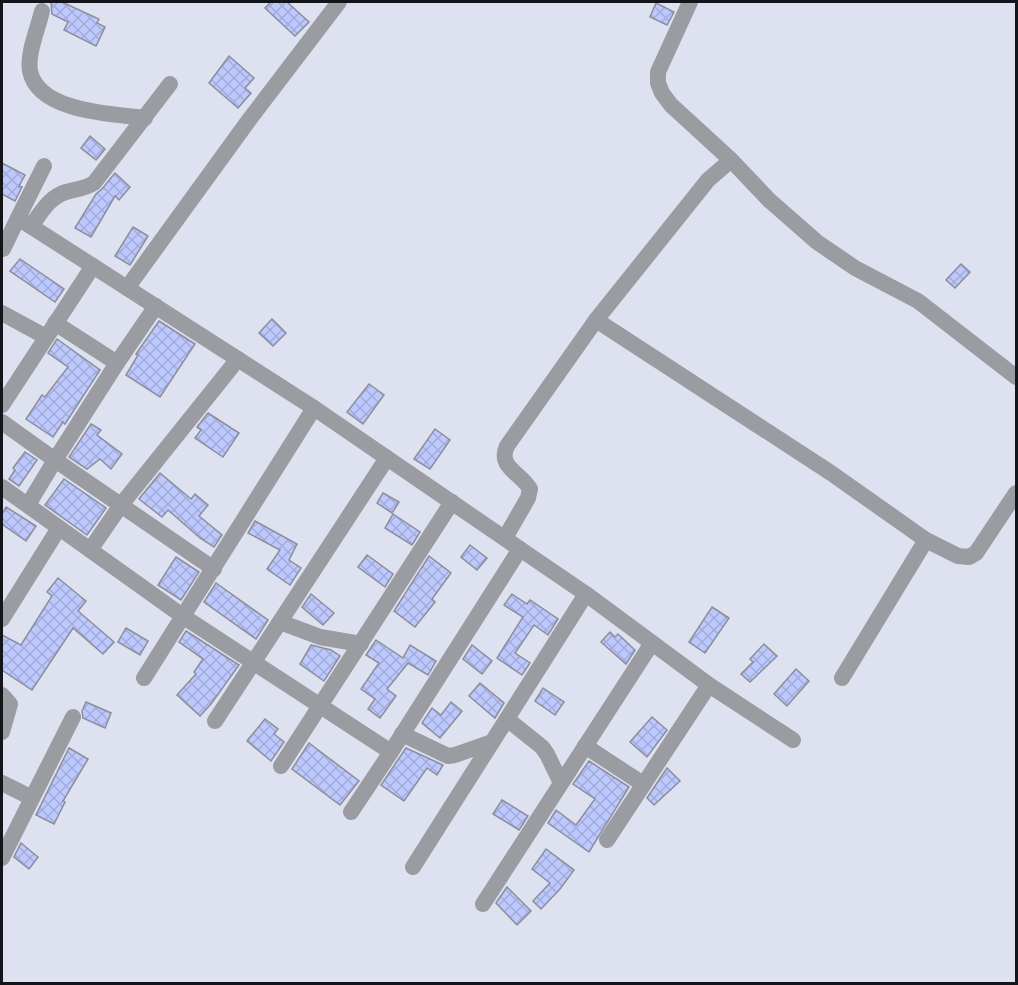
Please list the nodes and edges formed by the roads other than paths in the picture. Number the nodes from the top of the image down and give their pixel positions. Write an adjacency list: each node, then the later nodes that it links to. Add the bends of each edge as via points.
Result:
1 (339, 2): 11 (street)
2 (690, 2): 6 (street, via 663,58 658,83 671,105)
3 (42, 11): 5 (street, via 30,70 45,93 64,104 93,112)
4 (171, 84): 5 (street)
5 (145, 118): 8 (street, via 94,183 85,189 62,193)
6 (731, 160): 14 (street, via 708,180); 18 (street, via 769,200 829,252 918,301)
7 (44, 166): 8 (street)
8 (25, 222): 9 (street); 10 (street)
9 (2, 249)
10 (93, 266): 11 (street); 15 (street)
11 (127, 288): 12 (street)
12 (156, 306): 16 (street); 17 (street)
13 (2, 313): 15 (street)
14 (596, 320): 30 (street, via 504,453 504,460 530,489); 31 (street, via 831,473)
15 (51, 330): 17 (street); 19 (street)
16 (238, 359): 20 (street); 28 (street)
17 (117, 363): 23 (street)
18 (1017, 377)
19 (2, 405)
20 (314, 408): 22 (street); 34 (street)
21 (2, 422): 23 (street)
22 (387, 458): 26 (street); 38 (street)
23 (55, 460): 27 (street); 28 (street)
24 (2, 487): 27 (street)
25 (1017, 493): 31 (street, via 983,545 969,557 958,556)
26 (452, 502): 30 (street); 40 (street)
27 (28, 505): 29 (street)
28 (121, 505): 33 (street); 34 (street)
29 (59, 528): 33 (street); 37 (street)
30 (505, 538): 32 (street)
31 (926, 540): 43 (street)
32 (520, 549): 35 (street); 51 (street)
33 (90, 550): 36 (street)
34 (214, 569): 36 (street)
35 (586, 594): 39 (street); 48 (street)
36 (184, 616): 41 (street); 42 (street)
37 (2, 618)
38 (280, 622): 40 (street, via 320,637); 41 (street)
39 (652, 643): 44 (street); 54 (street)
40 (361, 644): 46 (street)
41 (254, 663): 46 (street); 49 (street)
42 (144, 678)
43 (842, 678)
44 (709, 685): 52 (street); 59 (street)
45 (2, 696): 50 (street, via 10,704)
46 (321, 706): 55 (street); 56 (street)
47 (74, 717): 60 (street)
48 (507, 718): 53 (street); 58 (street, via 542,747)
49 (215, 722)
50 (2, 732)
51 (402, 734): 53 (street, via 448,756); 55 (street)
52 (793, 740)
53 (492, 742): 64 (street)
54 (585, 746): 58 (street); 59 (street)
55 (391, 752): 61 (street)
56 (281, 766)
57 (2, 783): 60 (street)
58 (561, 783): 65 (street)
59 (643, 784): 62 (street)
60 (32, 798): 63 (street)
61 (351, 812)
62 (607, 840)
63 (2, 858)
64 (413, 867)
65 (483, 904)

